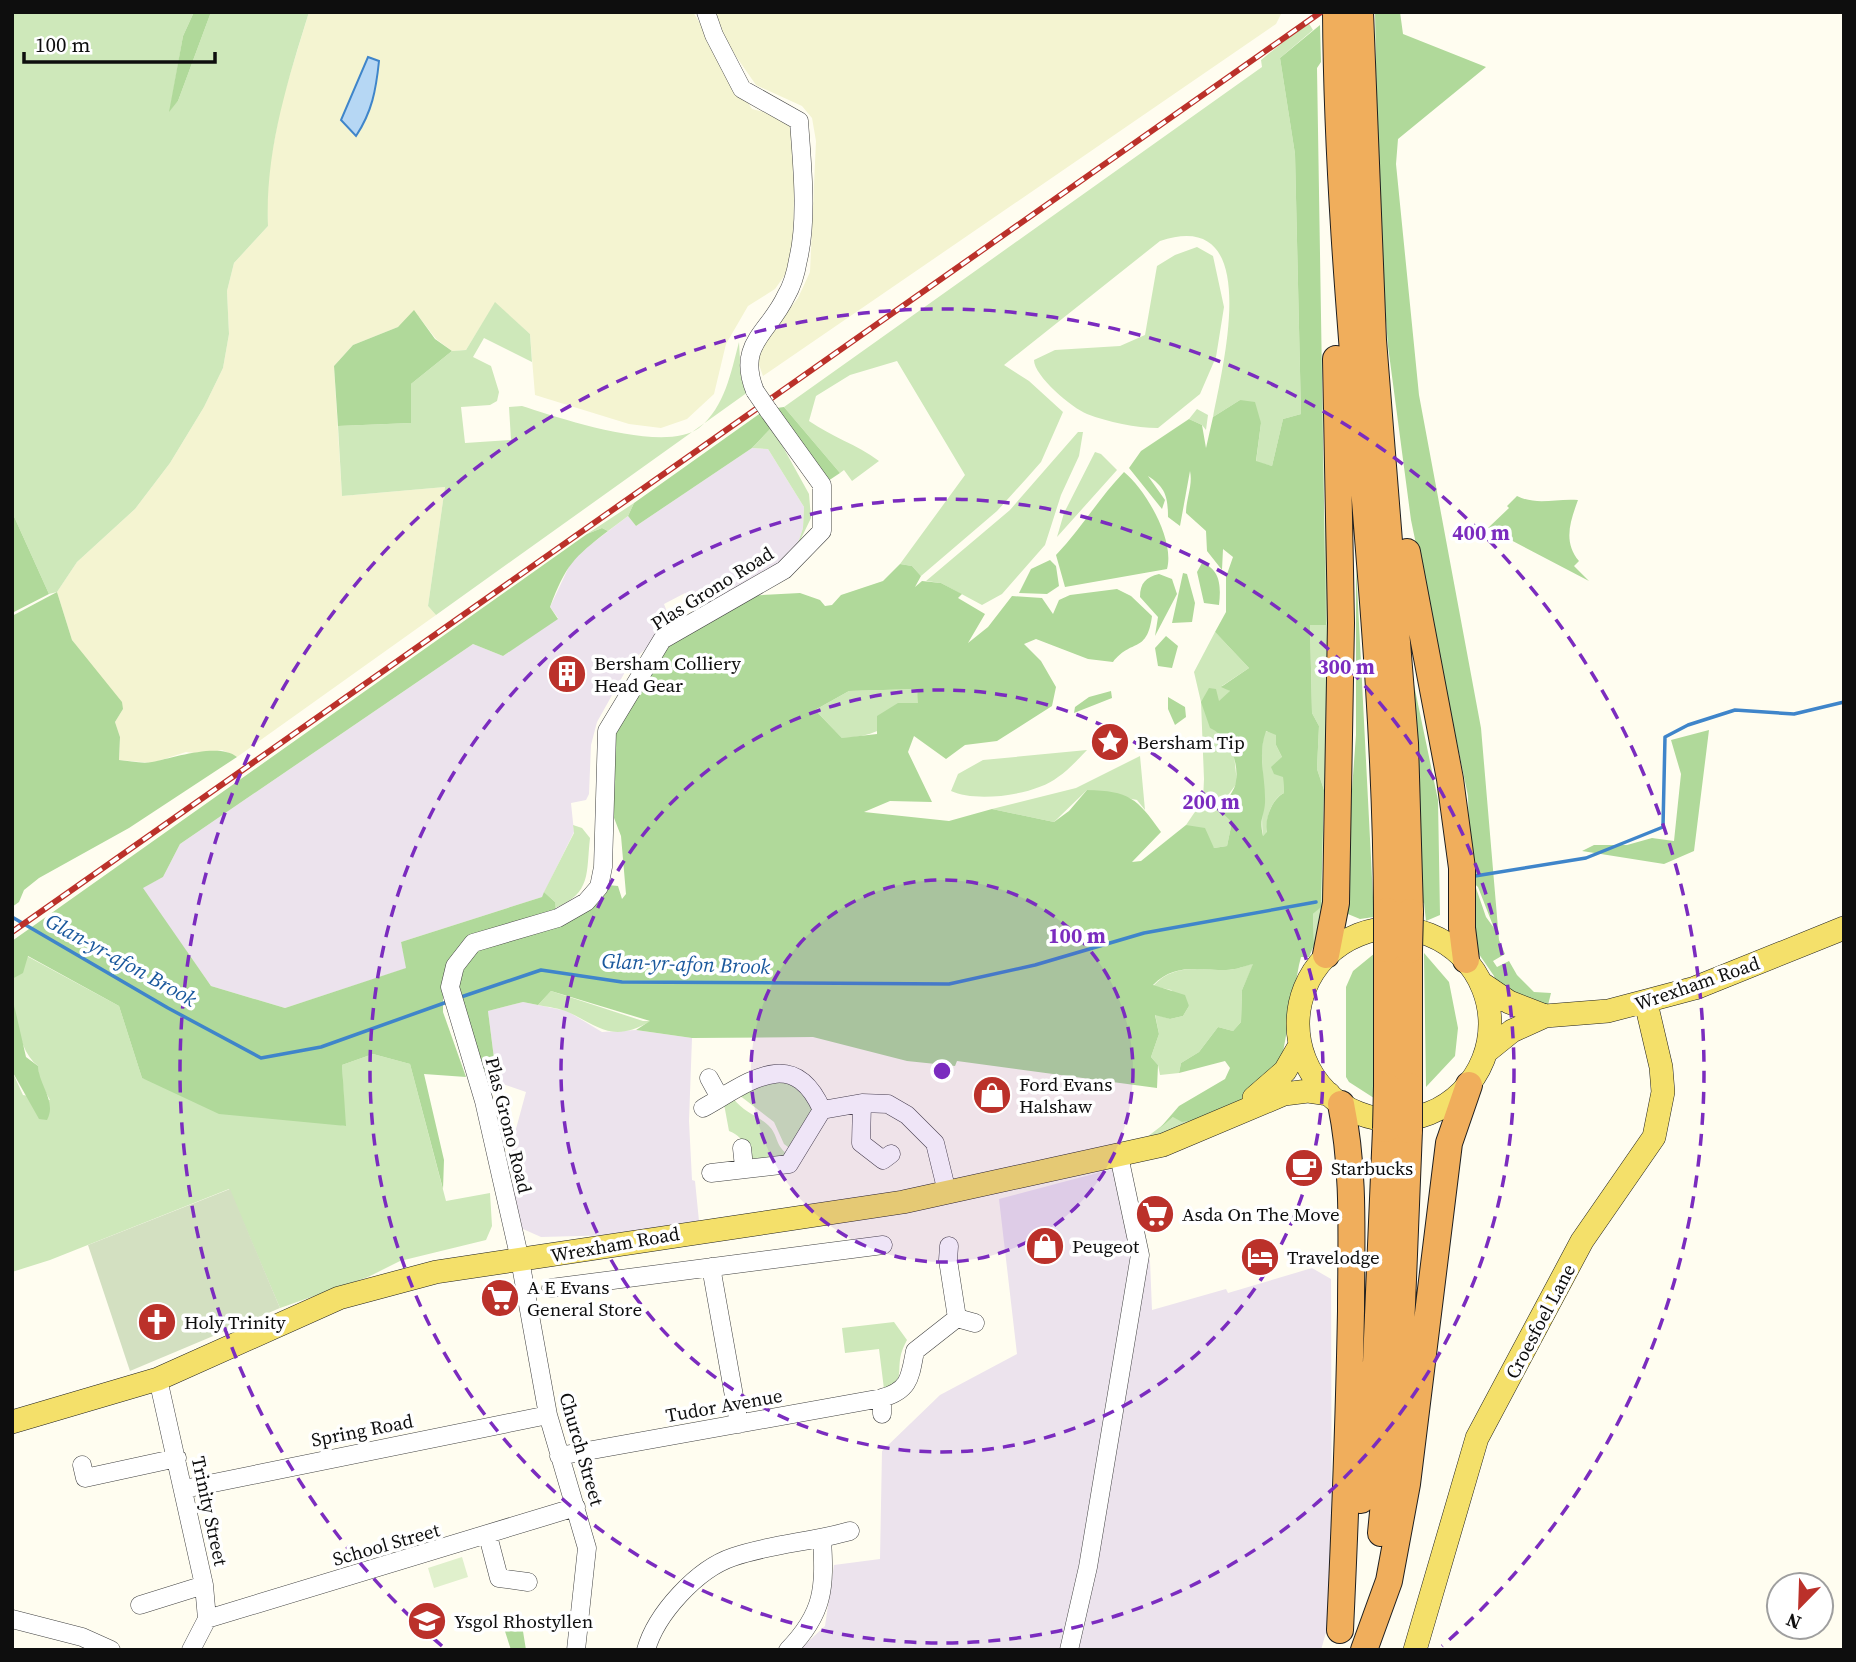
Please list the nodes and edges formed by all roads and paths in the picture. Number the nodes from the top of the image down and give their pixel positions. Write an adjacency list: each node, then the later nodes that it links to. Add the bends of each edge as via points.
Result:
1 (706, 12): 32 (street, Plas Grono Road, bridge, via 742,89 799,121 803,190 799,258 786,297 759,334 748,375 822,485 822,531 784,570 662,640 607,731 603,867 598,887 586,902 558,918 472,943 455,966 454,999 484,1101)
2 (1336, 12): 4 (highway)
3 (1360, 12): 5 (highway)
4 (1339, 131): 6 (highway, via 1350,326); 8 (highway, via 1334,247 1340,651 1336,903)
5 (1373, 340): 6 (highway, via 1403,716); 9 (highway, via 1450,779 1462,868)
6 (1398, 912): 23 (highway, bridge)
7 (1844, 928): 11 (main road, Wrexham Road)
8 (1326, 955): 9 (main road, via 1351,937 1381,928 1412,929 1432,936); 13 (main road, via 1307,981 1298,1013)
9 (1466, 960): 10 (main road)
10 (1481, 983): 12 (main road, Wrexham Road, via 1519,1007); 14 (main road, via 1490,1017)
11 (1646, 1003): 12 (main road, Wrexham Road); 62 (main road, Croesfoel Lane, via 1663,1092 1654,1137 1582,1241 1477,1438)
12 (1545, 1016): 14 (main road, Wrexham Road, via 1512,1031)
13 (1300, 1045): 18 (main road, via 1311,1072); 22 (main road, Wrexham Road, via 1275,1082)
14 (1486, 1052): 16 (main road)
15 (709, 1078): 17 (street)
16 (1469, 1085): 18 (main road, via 1452,1101 1409,1119 1362,1115); 61 (highway, via 1449,1143 1407,1484 1388,1581)
17 (720, 1098): 20 (street); 21 (street, via 753,1080 783,1072 804,1080)
18 (1335, 1099): 22 (main road, Wrexham Road, via 1295,1091); 54 (highway, via 1350,1150 1351,1249 1349,1430)
19 (862, 1103): 21 (street); 25 (street, via 861,1143 883,1160); 29 (street, via 888,1104 907,1115 935,1143)
20 (703, 1108)
21 (822, 1110): 27 (street, via 789,1164)
22 (1233, 1115): 26 (main road, Wrexham Road, via 1163,1145)
23 (1398, 1129): 54 (highway, via 1365,1476); 61 (highway, via 1401,1329 1391,1451)
24 (742, 1149): 27 (street)
25 (891, 1154)
26 (1119, 1156): 29 (main road, Wrexham Road); 60 (street, via 1140,1255 1088,1567)
27 (744, 1167): 28 (street)
28 (711, 1173)
29 (947, 1192): 32 (main road, Wrexham Road)
30 (883, 1245): 33 (street)
31 (944, 1256): 35 (street)
32 (520, 1260): 37 (main road, Wrexham Road, via 436,1272 339,1298); 38 (street, Church Street)
33 (711, 1266): 34 (street, via 586,1276); 40 (street)
34 (551, 1287)
35 (957, 1318): 36 (street); 40 (street, Tudor Avenue, via 915,1351 910,1377 882,1406)
36 (975, 1323)
37 (158, 1379): 39 (main road, Wrexham Road); 42 (street, Trinity Street)
38 (548, 1415): 41 (street, Church Street); 44 (street, Spring Road)
39 (12, 1422)
40 (739, 1424): 41 (street, Tudor Avenue)
41 (559, 1456): 45 (street, Church Street)
42 (177, 1458): 43 (street); 44 (street, Trinity Street)
43 (85, 1478)
44 (184, 1489): 50 (street, Trinity Street)
45 (576, 1507): 47 (street, School Street); 57 (street, Church Street, via 587,1548)
46 (850, 1531): 48 (street)
47 (488, 1536): 49 (street, via 493,1581); 53 (street, School Street)
48 (822, 1539): 58 (street, via 731,1557 690,1583 666,1610); 59 (street, via 824,1585 814,1619)
49 (528, 1582)
50 (204, 1585): 51 (street); 53 (street, Trinity Street)
51 (140, 1605)
52 (12, 1619): 55 (street, via 82,1637)
53 (207, 1619): 56 (street)
54 (1338, 1640)
55 (111, 1650)
56 (191, 1650)
57 (576, 1650)
58 (646, 1650)
59 (788, 1650)
60 (1069, 1650)
61 (1362, 1650)
62 (1415, 1650)

